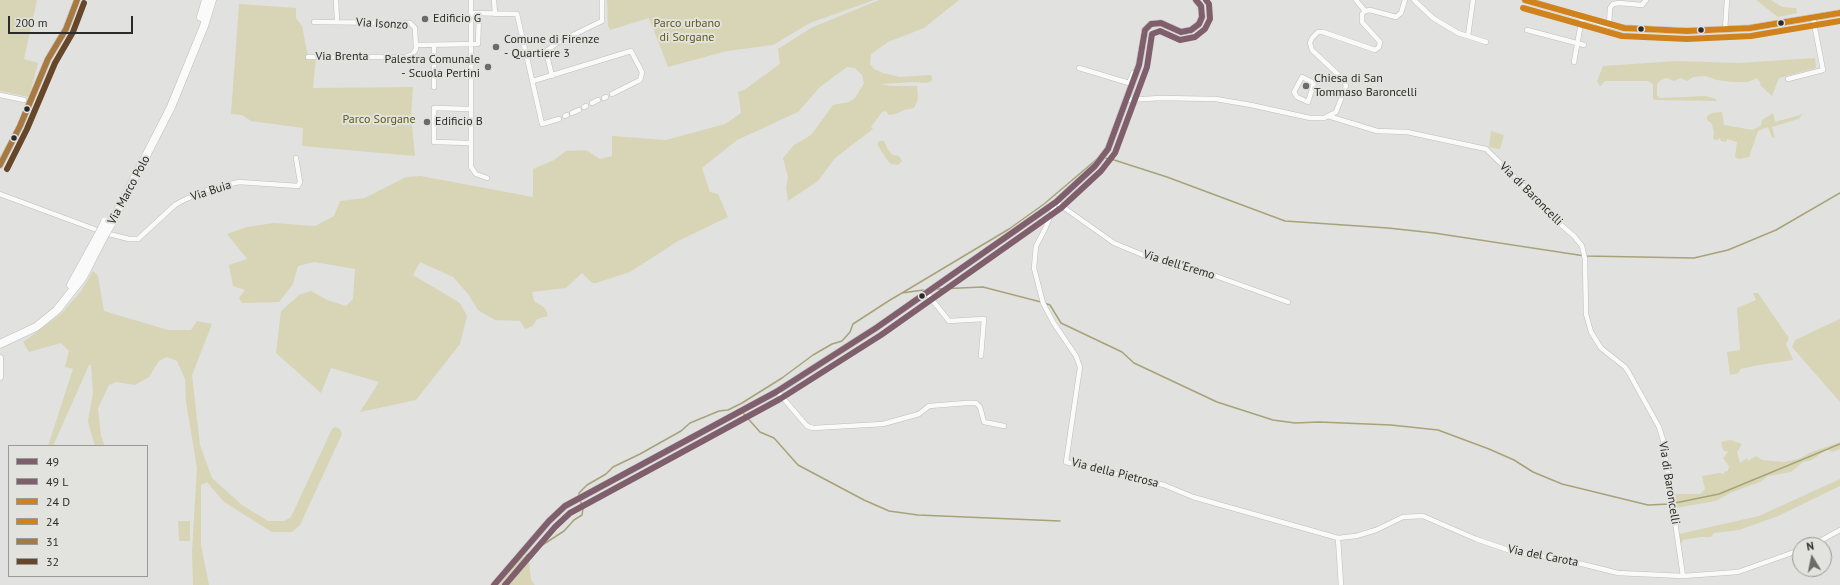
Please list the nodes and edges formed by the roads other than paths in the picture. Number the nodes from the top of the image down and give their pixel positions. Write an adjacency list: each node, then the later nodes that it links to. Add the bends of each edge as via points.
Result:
1 (77, 0): 59 (street, via 66,29 48,59 20,126)
2 (206, 0): 63 (highway, Via Marco Polo, via 167,104)
3 (212, 0): 63 (highway, Via Marco Polo, via 172,107)
4 (336, 0): 23 (street)
5 (471, 0): 17 (street)
6 (494, 0): 20 (street)
7 (602, 0): 28 (street, via 602,21)
8 (1196, 0): 39 (street, via 1201,6 1202,17 1199,24 1191,30 1181,32 1160,22 1151,24 1146,30)
9 (1356, 0): 16 (street)
10 (1405, 0): 16 (street, via 1401,13 1396,17 1372,10)
11 (1414, 0): 29 (street, via 1440,22 1462,36)
12 (1473, 0): 29 (street)
13 (1525, 0): 21 (street)
14 (1646, 0): 25 (street, via 1642,5 1613,4 1610,8)
15 (1728, 0): 27 (street)
16 (1365, 11): 55 (street, via 1361,16 1362,21 1380,42 1375,50 1323,32 1315,34 1310,41 1312,50 1344,80 1346,86 1336,112)
17 (471, 13): 19 (street); 35 (street)
18 (1840, 13): 22 (street)
19 (479, 14): 20 (street); 35 (street, via 479,43)
20 (495, 14): 43 (street, via 517,14)
21 (1582, 17): 25 (street); 32 (street)
22 (1813, 18): 27 (street); 42 (street, via 1823,70)
23 (337, 21): 24 (street, Via Isonzo); 33 (street, Via Isonzo, via 410,23 415,28)
24 (314, 22)
25 (1609, 25): 27 (street, via 1624,28)
26 (1527, 30): 32 (street)
27 (1725, 30)
28 (571, 36)
29 (1468, 36): 31 (street)
30 (559, 42): 41 (street, via 546,51)
31 (1486, 42)
32 (1577, 43): 36 (street); 38 (street)
33 (416, 45): 34 (street, Via Isonzo); 37 (street, Via Brenta, via 414,52 406,57)
34 (434, 45): 35 (street, Via Isonzo); 44 (street)
35 (471, 45): 52 (street)
36 (1584, 45)
37 (308, 57)
38 (1574, 62)
39 (1139, 65): 40 (street, via 1129,83); 49 (street)
40 (1079, 68)
41 (552, 76): 43 (street); 45 (street, via 631,51 642,72 641,77)
42 (1788, 79)
43 (533, 81): 56 (street, via 542,124)
44 (434, 88)
45 (612, 94)
46 (0, 95): 47 (street)
47 (24, 100)
48 (598, 100): 51 (street)
49 (1126, 102): 55 (street, Via di Baroncelli, via 1161,98 1216,99 1310,118); 62 (street, via 1102,157)
50 (1308, 102): 50 (street, via 1314,83 1302,77 1294,92)
51 (592, 104)
52 (471, 109): 57 (street); 57 (street, via 434,108 434,142)
53 (579, 110): 54 (street)
54 (572, 113)
55 (1328, 116): 77 (street, Via di Baroncelli, via 1377,131 1407,132 1486,149 1582,246 1585,259 1586,314 1591,332 1601,348 1625,367 1659,427 1663,440)
56 (559, 119)
57 (470, 143): 60 (street, via 471,167 476,174)
58 (296, 158): 64 (street, Via Buia, via 300,182 298,186 239,182 210,189 175,205 138,239)
59 (0, 163)
60 (487, 178)
61 (0, 194): 64 (street, Via Buia)
62 (1056, 202): 65 (street); 66 (street, Via dell'Eremo, via 1114,243 1155,260 1185,265); 75 (street, Via della Pietrosa, via 1036,246 1034,268 1043,303 1052,322 1076,356 1080,367 1066,462 1164,485 1193,497)
63 (108, 223): 64 (highway, Via Marco Polo, bridge)
64 (102, 235): 67 (highway, Via Marco Polo, via 83,277 57,310 36,327)
65 (926, 292): 68 (street, via 949,321 984,319); 71 (street, via 876,328)
66 (1288, 302)
67 (1, 341)
68 (981, 356)
69 (0, 358): 70 (street)
70 (0, 377)
71 (777, 391): 72 (street, via 808,426 813,428 883,424 919,414 929,406 967,403 976,403 980,407 984,422); 78 (street, via 737,415 580,497 549,521)
72 (1004, 426)
73 (1840, 530): 74 (street)
74 (1827, 537)
75 (1338, 538): 77 (street, Via del Carota, via 1376,530 1402,517 1423,516 1511,552 1574,562 1618,573); 79 (street)
76 (1792, 553): 77 (street, Via del Carota, via 1738,572)
77 (1683, 576)
78 (494, 585)
79 (1341, 585)

